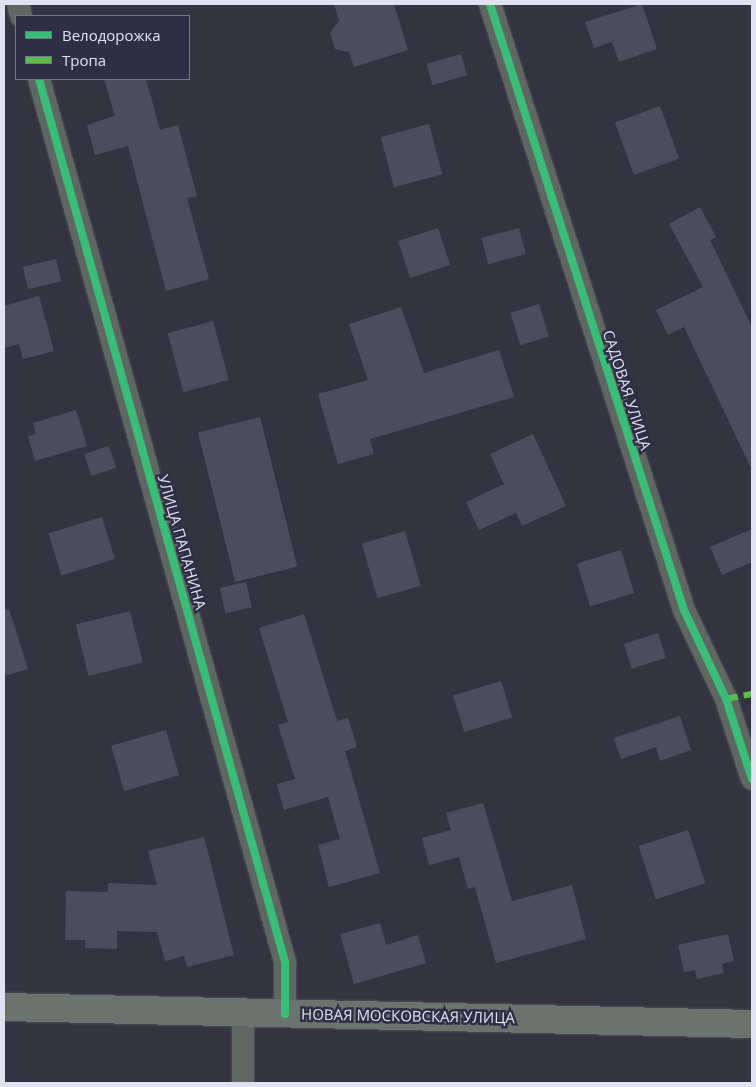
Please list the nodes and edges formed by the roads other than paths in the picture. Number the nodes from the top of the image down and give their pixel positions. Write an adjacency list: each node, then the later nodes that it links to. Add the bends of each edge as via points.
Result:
1 (490, 4): 3 (street, САДОВАЯ УЛИЦА, via 684,610 726,699)
2 (38, 80): 6 (street, УЛИЦА ПАПАНИНА, via 285,962)
3 (752, 779)
4 (4, 1007): 5 (street, НОВАЯ МОСКОВСКАЯ УЛИЦА)
5 (243, 1012): 6 (street, НОВАЯ МОСКОВСКАЯ УЛИЦА); 8 (street)
6 (285, 1014): 7 (street, НОВАЯ МОСКОВСКАЯ УЛИЦА)
7 (752, 1024)
8 (244, 1083)

